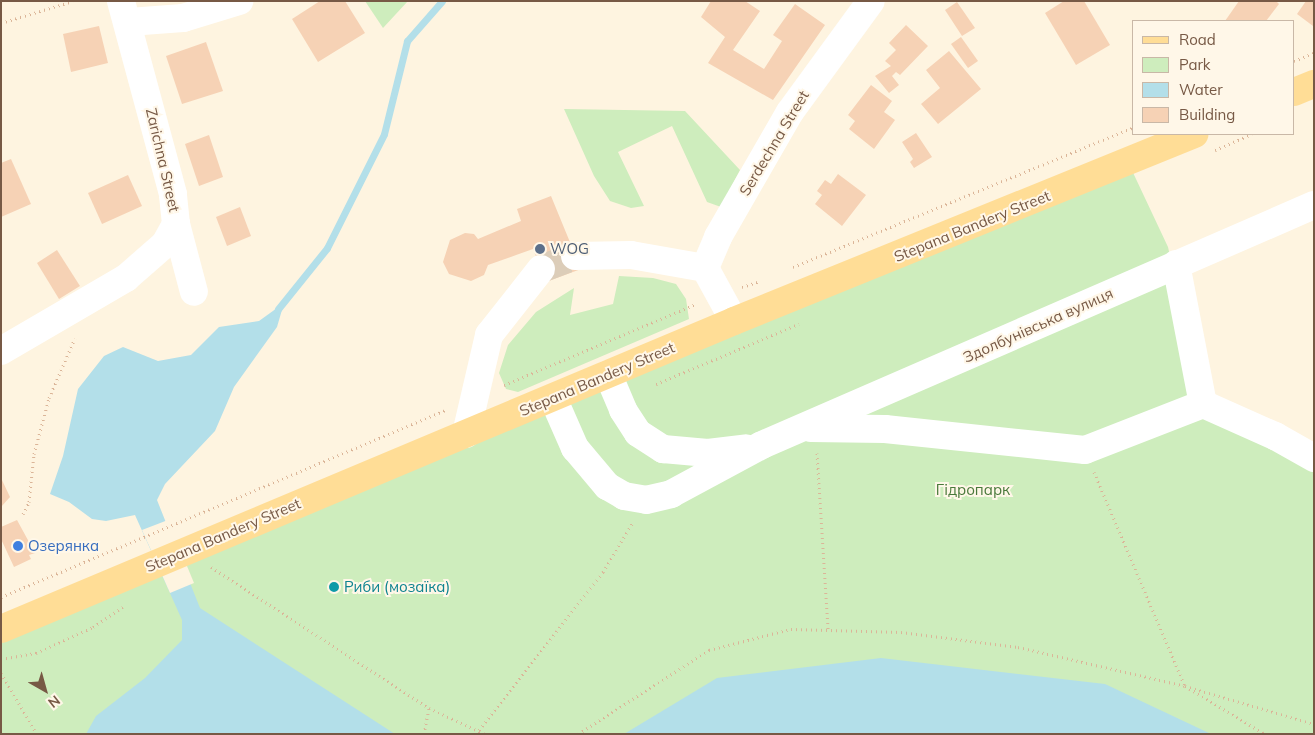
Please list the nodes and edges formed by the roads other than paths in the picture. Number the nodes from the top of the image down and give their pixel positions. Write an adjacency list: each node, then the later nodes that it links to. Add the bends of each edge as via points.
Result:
1 (239, 1): 3 (street, via 183,18)
2 (871, 1): 11 (street, Serdechna Street, via 790,112 718,237)
3 (125, 12): 8 (street, Zarichna Street, via 173,194)
4 (1314, 84): 5 (main road)
5 (1295, 92)
6 (1193, 135): 14 (main road, Stepana Bandery Street)
7 (1314, 205): 10 (street, Здолбунівська вулиця)
8 (176, 224): 13 (street); 15 (street, Zarichna Street, via 166,244 126,278)
9 (575, 256): 11 (street, via 630,255)
10 (1176, 264): 18 (street); 19 (street, Здолбунівська вулиця)
11 (705, 268): 14 (street)
12 (541, 269): 20 (street, via 489,335)
13 (194, 292)
14 (734, 321): 16 (main road, Stepana Bandery Street)
15 (1, 351)
16 (608, 374): 17 (main road, Stepana Bandery Street); 21 (street, Здолбунівська вулиця, via 623,410 638,433 663,448 708,453)
17 (553, 398): 20 (main road, Stepana Bandery Street); 21 (street, Здолбунівська вулиця, via 575,448 607,486 624,496 646,500 672,494)
18 (1203, 404): 19 (street, via 1086,450 885,428); 22 (street, via 1275,436)
19 (809, 428): 21 (street, Здолбунівська вулиця)
20 (466, 434): 23 (main road, Stepana Bandery Street)
21 (762, 445)
22 (1314, 458)
23 (1, 629)

